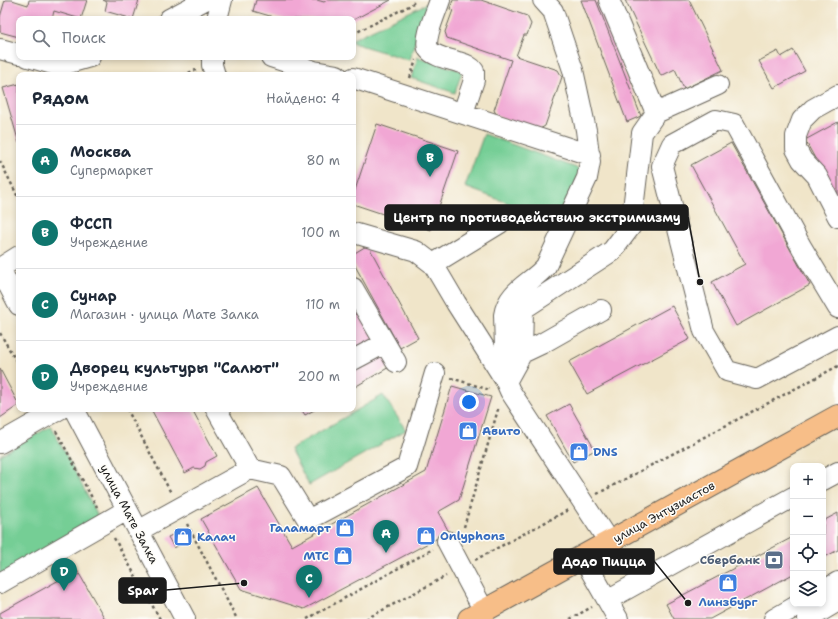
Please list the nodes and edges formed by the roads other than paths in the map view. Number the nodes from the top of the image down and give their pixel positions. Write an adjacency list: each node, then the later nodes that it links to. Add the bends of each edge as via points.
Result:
1 (205, 0): 6 (street)
2 (222, 0): 7 (street)
3 (440, 0): 21 (street, via 427,38 427,46 435,54 468,65 474,71 474,80)
4 (543, 0): 22 (street, via 552,11 574,70)
5 (609, 0): 20 (street)
6 (175, 16)
7 (218, 16)
8 (0, 49): 9 (street)
9 (16, 53)
10 (35, 60): 14 (street)
11 (84, 60): 14 (street)
12 (212, 60): 15 (street)
13 (280, 60): 16 (street)
14 (60, 71)
15 (214, 72)
16 (320, 72)
17 (356, 79): 21 (street)
18 (718, 85): 20 (street)
19 (838, 95): 23 (street, via 813,109 802,120 796,136 796,149 802,160 817,176)
20 (656, 112): 35 (street, via 642,133 632,226 612,251 523,309)
21 (463, 113): 22 (street)
22 (590, 155): 39 (street, via 587,178 546,266 511,296 505,308)
23 (838, 217)
24 (500, 224): 27 (street)
25 (356, 234): 27 (street, via 416,251)
26 (16, 258): 28 (street)
27 (433, 264): 39 (street)
28 (0, 268): 29 (street)
29 (16, 299)
30 (356, 299): 34 (street)
31 (838, 308): 33 (street, via 734,124 716,120 672,144 662,166 704,331 727,371 757,379)
32 (601, 310): 35 (street)
33 (838, 336)
34 (385, 343): 36 (street); 37 (street)
35 (522, 353): 39 (street)
36 (356, 358)
37 (396, 362)
38 (435, 373): 46 (street, via 407,467 308,520 281,476)
39 (508, 386): 53 (street)
40 (55, 412): 45 (street)
41 (76, 412): 50 (street, улица Мате Залка)
42 (218, 412): 46 (street)
43 (838, 416): 53 (main road, улица Энтузиастов)
44 (838, 432): 53 (main road, улица Энтузиастов)
45 (0, 443)
46 (250, 469): 51 (street)
47 (838, 472): 48 (street)
48 (826, 478)
49 (790, 499): 58 (street)
50 (127, 510): 51 (street, улица Мате Залка); 56 (street)
51 (138, 530): 62 (street, улица Мате Залка)
52 (447, 541): 61 (street)
53 (612, 547): 54 (main road, улица Энтузиастов)
54 (586, 562): 58 (street); 61 (main road, улица Энтузиастов)
55 (838, 582): 57 (street)
56 (0, 583)
57 (826, 589)
58 (607, 600): 63 (street)
59 (838, 601): 65 (street)
60 (795, 607): 64 (street)
61 (484, 616)
62 (185, 619)
63 (618, 619)
64 (774, 619)
65 (808, 619)

